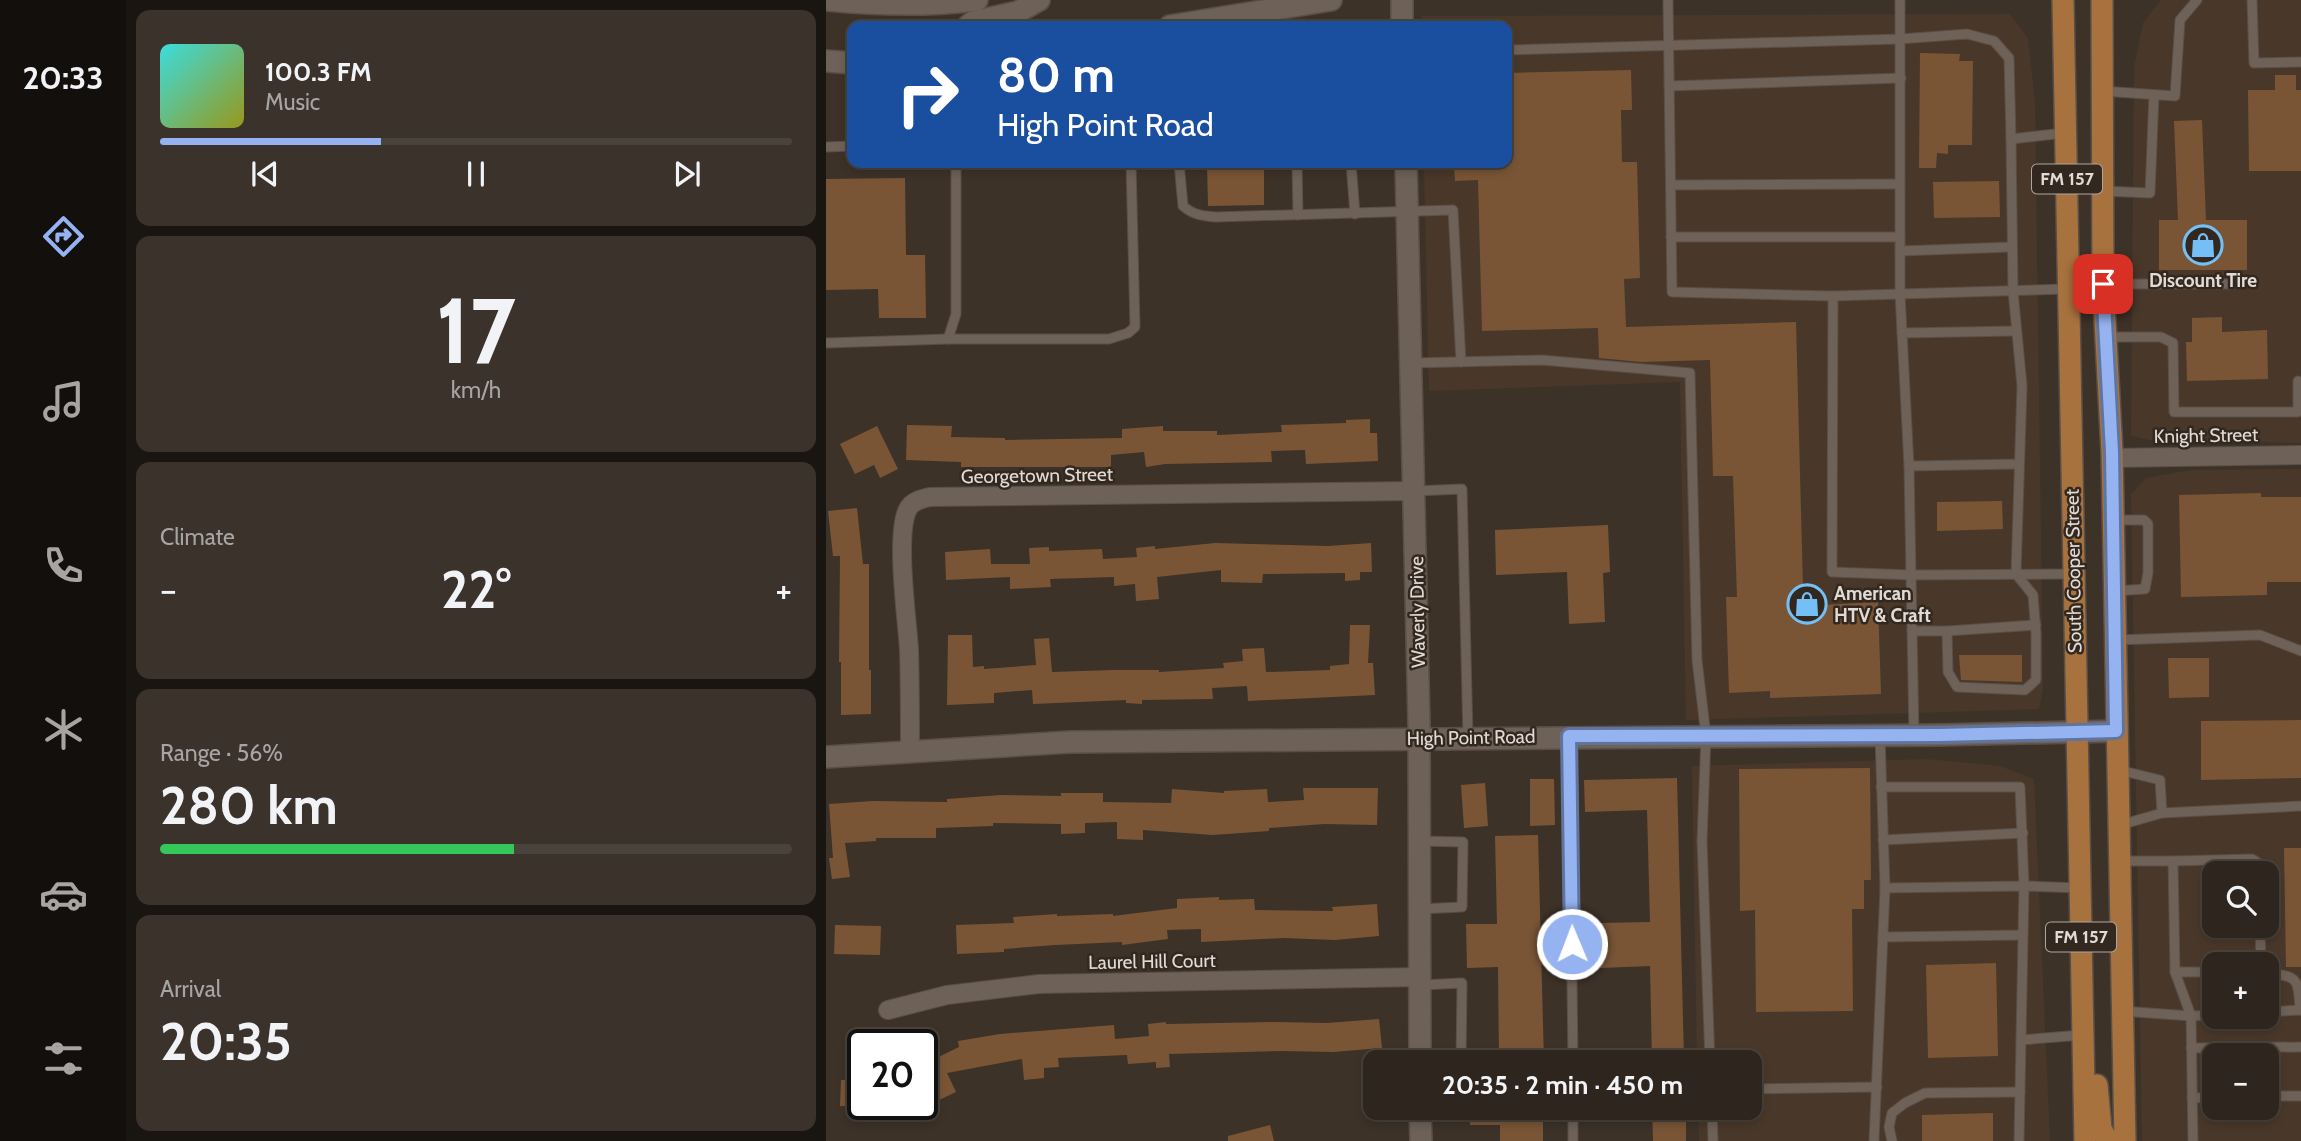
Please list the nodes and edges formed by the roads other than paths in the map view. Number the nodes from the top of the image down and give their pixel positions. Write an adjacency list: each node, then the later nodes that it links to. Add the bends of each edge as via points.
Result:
1 (826, 0): 2 (street, via 870,4)
2 (976, 0)
3 (1039, 0): 12 (street, via 1018,12)
4 (1331, 0): 13 (street)
5 (1402, 0): 14 (street)
6 (1668, 0): 16 (lane)
7 (1900, 0): 15 (lane)
8 (2063, 0): 25 (main road, South Cooper Street / FM 157)
9 (2102, 0): 23 (main road, South Cooper Street / FM 157)
10 (2197, 0): 24 (lane, via 2180,20 2175,96)
11 (2252, 0): 20 (lane, via 2254,63)
12 (978, 21)
13 (1230, 21)
14 (1402, 21)
15 (1900, 39): 16 (lane); 21 (lane); 26 (lane, via 1967,34 1994,41 2009,58)
16 (1668, 44): 17 (lane); 22 (lane)
17 (1512, 50)
18 (826, 61): 19 (street)
19 (847, 62)
20 (2301, 62)
21 (1900, 78): 22 (lane); 35 (lane)
22 (1669, 86): 36 (lane)
23 (2102, 91): 24 (lane); 37 (main road, South Cooper Street / FM 157)
24 (2154, 95): 37 (lane, via 2150,193)
25 (2066, 133): 26 (lane); 47 (main road, South Cooper Street / FM 157)
26 (2011, 139): 43 (lane)
27 (847, 146): 28 (lane)
28 (826, 147)
29 (956, 168): 54 (lane, via 956,314)
30 (1130, 168): 54 (lane, via 1135,327 1109,339)
31 (1179, 168): 40 (lane, via 1183,206 1198,216)
32 (1297, 168): 40 (lane)
33 (1352, 168): 39 (lane)
34 (1406, 168): 38 (street, Waverly Drive)
35 (1900, 184): 36 (lane); 42 (lane)
36 (1671, 185): 41 (lane)
37 (2102, 191): 45 (main road, South Cooper Street / FM 157)
38 (1408, 212): 39 (lane); 56 (lane, via 1453,210); 57 (street, Waverly Drive)
39 (1355, 214): 40 (lane)
40 (1298, 215)
41 (1671, 237): 42 (lane); 50 (lane, via 1672,292)
42 (1900, 237): 44 (lane)
43 (2012, 247): 44 (lane); 48 (lane)
44 (1900, 251): 49 (lane)
45 (2103, 284): 46 (lane); 53 (main road, South Cooper Street / FM 157)
46 (2232, 285)
47 (2069, 289): 48 (lane); 66 (main road, South Cooper Street / FM 157)
48 (2013, 291): 49 (lane); 51 (lane)
49 (1900, 294): 50 (lane); 52 (lane)
50 (1833, 296): 67 (lane, via 1832,572)
51 (2017, 331): 52 (lane); 61 (lane, via 2022,386)
52 (1902, 333): 62 (lane)
53 (2104, 337): 58 (lane, via 2161,337 2173,343 2174,412 2298,412); 60 (main road, South Cooper Street / FM 157)
54 (948, 339): 55 (lane)
55 (826, 343)
56 (1461, 362): 57 (lane); 79 (lane, via 1542,360 1690,373 1697,660)
57 (1412, 363): 63 (street, Waverly Drive)
58 (2298, 381)
59 (2301, 455): 60 (street, Knight Street)
60 (2112, 458): 64 (main road, South Cooper Street / FM 157)
61 (2019, 464): 62 (lane); 65 (lane)
62 (1909, 466): 67 (lane)
63 (1415, 491): 80 (street, Waverly Drive); 81 (lane, via 1462,489); 82 (street, Georgetown Street, via 918,499 904,520 902,547)
64 (2113, 520): 68 (main road, South Cooper Street / FM 157); 68 (lane, via 2144,520 2148,524 2145,589)
65 (2016, 574): 66 (lane); 67 (lane); 69 (lane, via 2032,595)
66 (2073, 574): 74 (main road, South Cooper Street / FM 157)
67 (1911, 575): 70 (lane)
68 (2114, 591): 72 (main road, South Cooper Street / FM 157)
69 (2036, 625): 71 (lane); 71 (lane, via 2036,680 2025,690 1956,687 1948,672)
70 (1912, 631): 71 (lane); 77 (lane)
71 (1947, 631)
72 (2114, 640): 73 (lane, via 2259,635); 75 (main road, South Cooper Street / FM 157)
73 (2301, 651)
74 (2076, 731): 75 (street, High Point Road); 77 (street, High Point Road); 97 (main road, South Cooper Street / FM 157)
75 (2116, 731): 84 (main road, South Cooper Street / FM 157)
76 (1880, 735): 77 (street, High Point Road); 79 (street, High Point Road); 85 (lane)
77 (1914, 735)
78 (1569, 736): 79 (street, High Point Road); 81 (street, High Point Road); 117 (lane)
79 (1706, 736): 118 (lane, via 1702,841)
80 (1418, 738): 81 (street, High Point Road); 82 (street, High Point Road, via 1070,742); 91 (street, Waverly Drive)
81 (1468, 738)
82 (910, 752): 83 (street, High Point Road)
83 (826, 757)
84 (2117, 770): 87 (lane, via 2160,780); 88 (main road, South Cooper Street / FM 157)
85 (1881, 787): 89 (lane, via 2020,787); 90 (lane)
86 (2301, 806): 87 (lane)
87 (2162, 813): 88 (lane)
88 (2119, 825): 92 (main road, South Cooper Street / FM 157)
89 (2023, 833): 90 (lane); 95 (lane)
90 (1883, 840): 96 (lane)
91 (1419, 841): 98 (street, Waverly Drive); 98 (lane, via 1463,842 1462,907)
92 (2119, 861): 93 (lane); 107 (main road, South Cooper Street / FM 157)
93 (2173, 861): 94 (lane); 101 (lane)
94 (2255, 861)
95 (2024, 886): 96 (lane); 97 (lane); 99 (lane)
96 (1885, 888): 100 (lane)
97 (2079, 888): 111 (main road, South Cooper Street / FM 157)
98 (1419, 909): 104 (street, Waverly Drive)
99 (2023, 935): 100 (lane); 112 (lane)
100 (1883, 937): 119 (lane)
101 (2175, 972): 102 (lane); 109 (lane)
102 (2202, 972)
103 (2279, 974): 106 (lane, via 2294,977)
104 (1420, 981): 105 (street, Laurel Hill Court, via 1039,985 947,995); 115 (street, Waverly Drive); 116 (lane, via 1462,983)
105 (888, 1010)
106 (2301, 1010): 108 (lane)
107 (2122, 1011): 109 (lane); 137 (main road, South Cooper Street / FM 157)
108 (2279, 1011)
109 (2191, 1016): 110 (lane); 114 (lane)
110 (2202, 1016)
111 (2084, 1034): 112 (lane); 135 (main road, South Cooper Street / FM 157); 136 (main road, via 2094,1046 2101,1129)
112 (2021, 1040): 121 (lane)
113 (2301, 1047): 114 (lane)
114 (2191, 1048): 124 (lane)
115 (1420, 1050)
116 (1461, 1050)
117 (1573, 1050)
118 (1710, 1050)
119 (1877, 1087): 120 (lane); 132 (lane)
120 (1762, 1089)
121 (2020, 1092): 133 (lane, via 1925,1093 1892,1113); 134 (lane)
122 (2279, 1096): 123 (lane)
123 (2301, 1096)
124 (2192, 1098): 125 (lane); 138 (lane)
125 (2202, 1098)
126 (1420, 1120): 129 (street)
127 (1573, 1120): 130 (lane)
128 (1712, 1120): 131 (lane)
129 (1421, 1141)
130 (1573, 1141)
131 (1713, 1141)
132 (1874, 1141)
133 (1892, 1141)
134 (2019, 1141)
135 (2085, 1141)
136 (2108, 1141)
137 (2125, 1141)
138 (2193, 1141)

